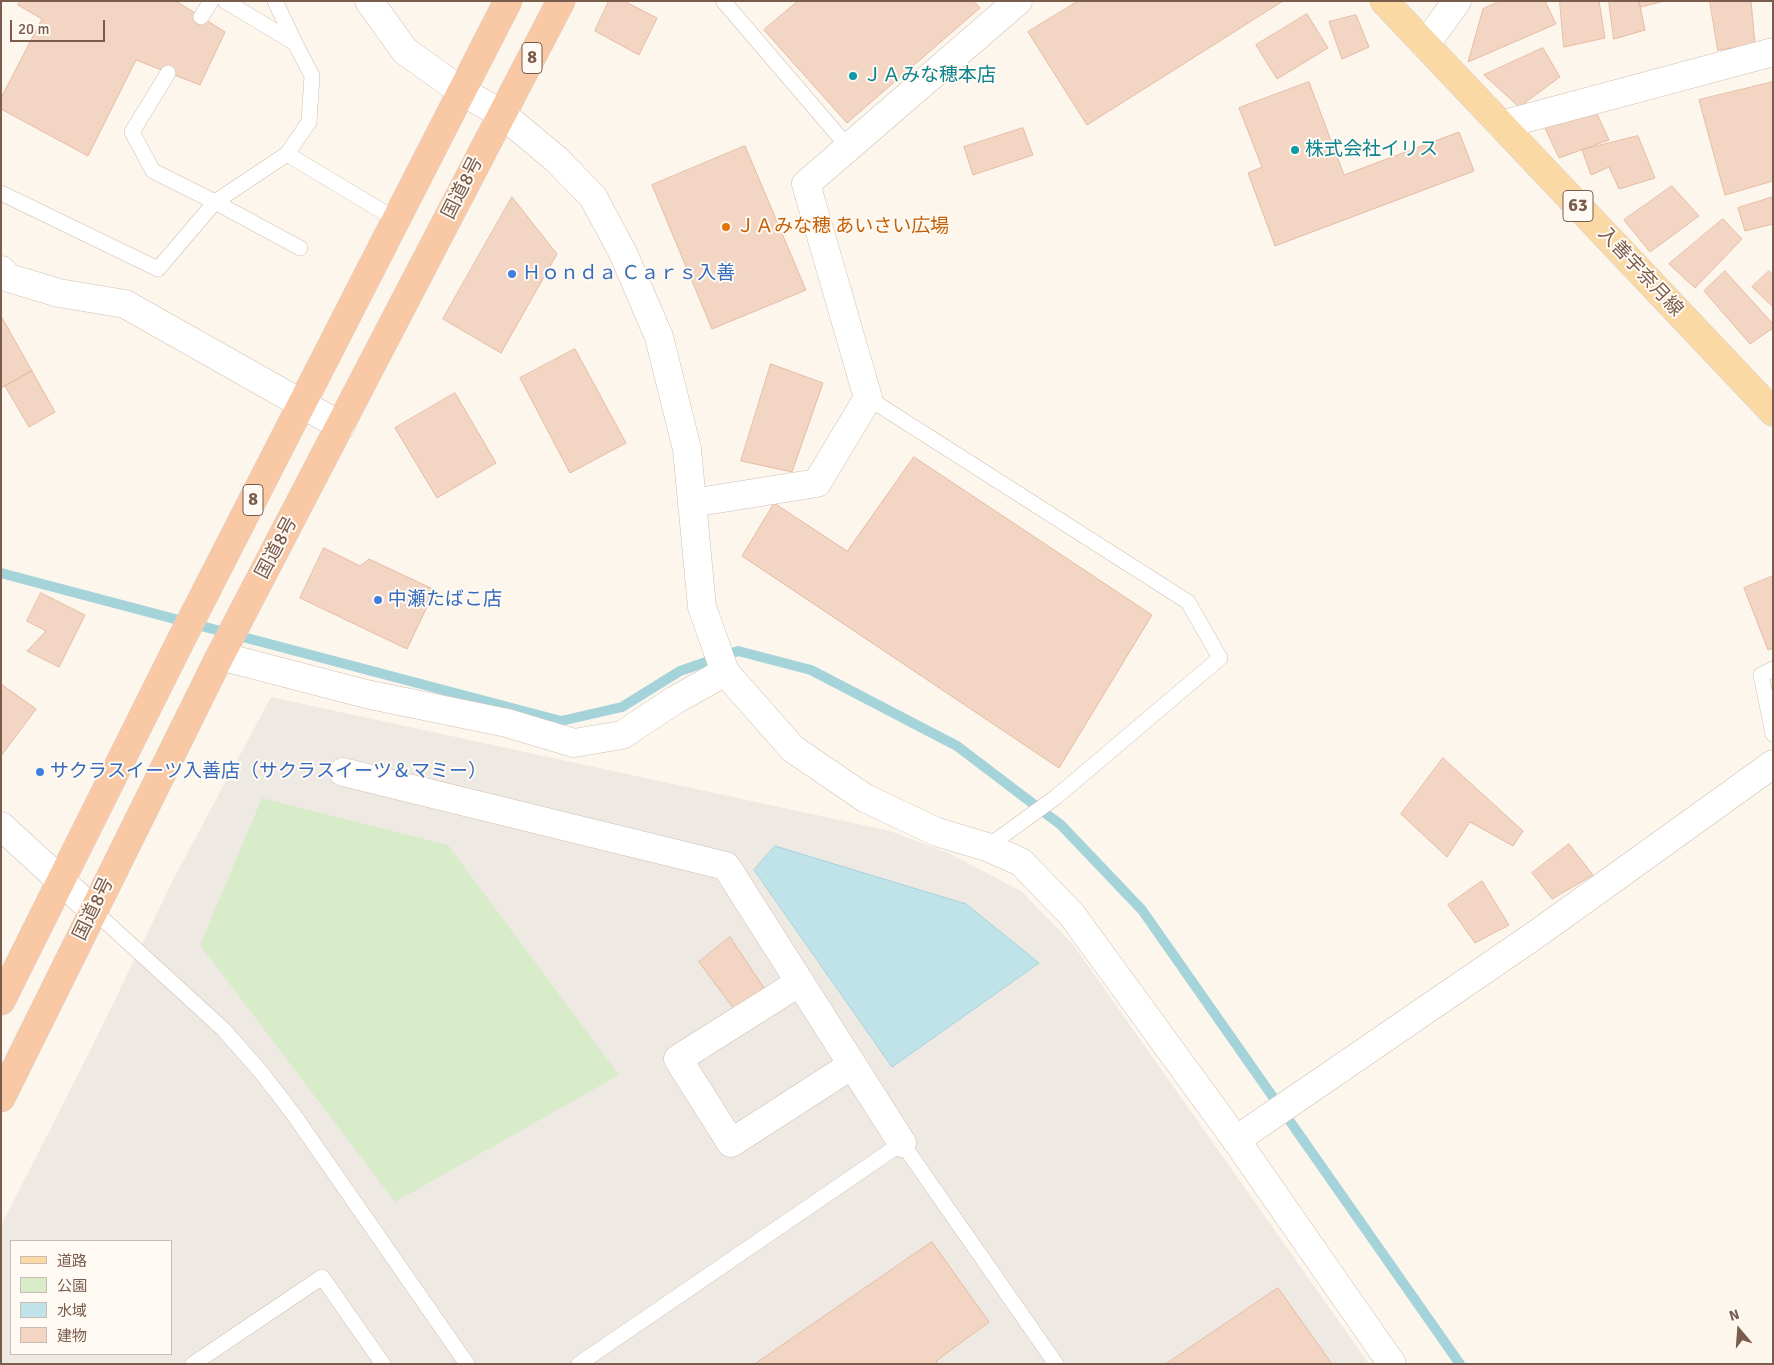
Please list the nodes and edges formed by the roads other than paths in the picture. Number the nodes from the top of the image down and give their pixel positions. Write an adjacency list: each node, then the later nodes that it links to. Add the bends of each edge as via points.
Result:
1 (211, 1): 11 (lane)
2 (225, 1): 12 (lane)
3 (274, 1): 12 (lane)
4 (369, 1): 16 (street, via 405,51)
5 (508, 1): 16 (highway, 8)
6 (561, 1): 17 (highway, 国道8号 / 8)
7 (1018, 1): 19 (street)
8 (1384, 1): 13 (main road, 入善宇奈月線 / 63)
9 (1457, 1): 13 (street)
10 (724, 2): 19 (lane)
11 (202, 17)
12 (295, 43): 20 (lane, via 312,76 309,122)
13 (1425, 45): 18 (main road, 入善宇奈月線 / 63)
14 (1773, 52): 18 (street)
15 (168, 73): 22 (lane, via 132,132 153,171)
16 (461, 91): 17 (street); 23 (highway, 8)
17 (502, 114): 29 (highway, 国道8号 / 8); 30 (street, via 556,159 593,198 623,253 659,337 687,449)
18 (1501, 125): 28 (main road, 入善宇奈月線 / 63)
19 (848, 147): 26 (street, via 806,184)
20 (287, 154): 22 (lane); 23 (lane)
21 (1, 194): 22 (lane, via 158,269)
22 (215, 202): 24 (lane)
23 (395, 219): 27 (highway, 8)
24 (300, 248)
25 (1, 270): 27 (street, via 10,278 58,293 125,304)
26 (868, 398): 30 (street, via 817,483); 38 (lane, via 1188,602 1220,658 1056,797)
27 (302, 403): 29 (street); 39 (highway, 8)
28 (1773, 412)
29 (341, 426): 31 (highway, 国道8号 / 8)
30 (692, 503): 33 (street, via 702,607)
31 (220, 656): 33 (street, via 366,694 507,723 574,743 622,735); 40 (highway, 国道8号 / 8)
32 (1773, 669): 34 (lane, via 1761,675)
33 (725, 672): 38 (street, via 793,749 865,798 937,832)
34 (1773, 734)
35 (1773, 764): 45 (street, via 1538,933)
36 (343, 772): 41 (street, via 726,866)
37 (1, 826): 39 (street)
38 (987, 847): 45 (street, via 1021,862 1072,915)
39 (62, 883): 40 (street); 42 (highway, 8)
40 (94, 910): 44 (highway, 国道8号 / 8); 49 (lane, via 223,1029 261,1072)
41 (800, 982): 43 (street); 43 (street, via 678,1059 731,1143)
42 (1, 1001)
43 (852, 1065): 46 (street)
44 (1, 1098)
45 (1236, 1140): 52 (street)
46 (902, 1143): 50 (lane); 51 (lane)
47 (193, 1364): 48 (lane, via 322,1276)
48 (383, 1364)
49 (467, 1364)
50 (579, 1364)
51 (1056, 1364)
52 (1392, 1364)

